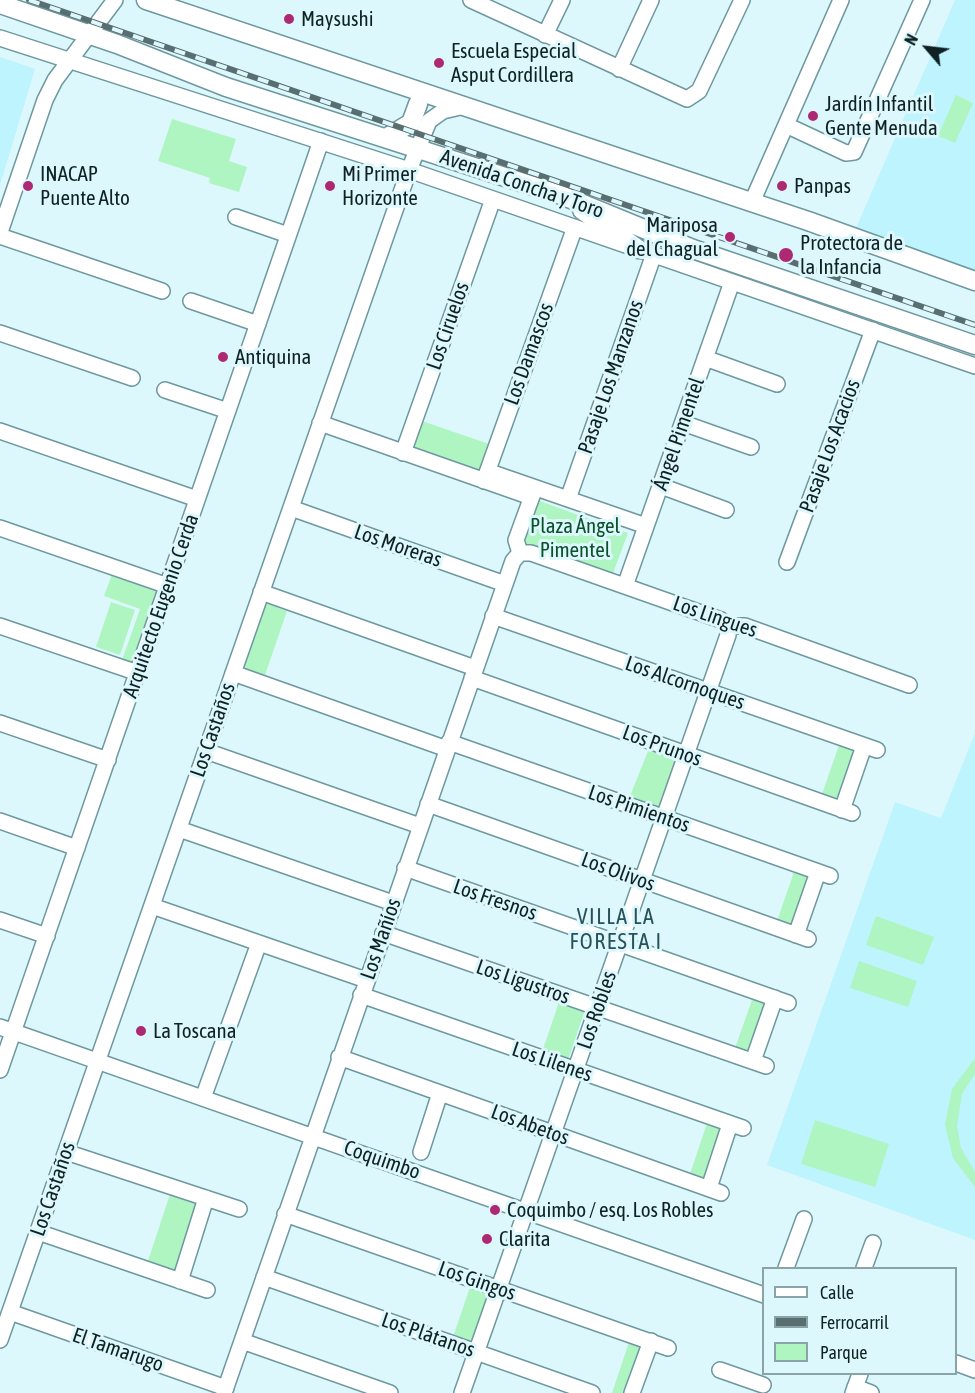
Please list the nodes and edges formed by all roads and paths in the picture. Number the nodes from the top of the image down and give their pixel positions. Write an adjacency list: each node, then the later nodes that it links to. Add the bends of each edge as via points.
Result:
1 (115, 0): 10 (street)
2 (146, 0): 15 (main road)
3 (472, 0): 11 (street)
4 (561, 0): 11 (street)
5 (651, 0): 14 (street)
6 (742, 0): 14 (street, via 699,91 691,98 680,97)
7 (841, 0): 19 (street)
8 (922, 0): 19 (street, via 854,152 846,153)
9 (0, 4): 10 (main road, Avenida Concha y Toro)
10 (90, 34): 13 (street); 20 (main road, Avenida Concha y Toro, via 226,87)
11 (545, 35): 14 (street)
12 (0, 38): 13 (street, Avenida Concha y Toro)
13 (69, 60): 21 (street, Avenida Concha y Toro); 29 (street, via 45,100)
14 (619, 69)
15 (404, 88): 16 (street); 17 (main road)
16 (418, 104): 18 (street); 20 (main road, via 411,123)
17 (460, 107): 18 (street, via 443,111); 26 (main road)
18 (429, 121): 22 (street, Los Castaños)
19 (786, 125): 26 (street)
20 (386, 138): 22 (main road, Avenida Concha y Toro)
21 (321, 141): 23 (street, Avenida Concha y Toro); 30 (street, Arquitecto Eugenio Cerda)
22 (418, 148): 23 (street, Los Castaños); 24 (main road, Avenida Concha y Toro)
23 (409, 170): 25 (street, Avenida Concha y Toro); 47 (street, Los Castaños)
24 (561, 195): 32 (main road); 40 (main road, Avenida Concha y Toro, via 714,256)
25 (493, 199): 28 (street, Avenida Concha y Toro); 51 (street, Los Ciruelos)
26 (752, 202): 33 (main road)
27 (236, 217): 30 (street)
28 (575, 227): 32 (street, Avenida Concha y Toro); 52 (street, Los Damascos)
29 (0, 232)
30 (288, 235): 37 (street, Arquitecto Eugenio Cerda)
31 (0, 236): 35 (street)
32 (646, 252): 34 (street, Avenida Concha y Toro); 56 (street, Pasaje Los Manzanos)
33 (975, 281)
34 (732, 282): 38 (street, Avenida Concha y Toro); 41 (street, Ángel Pimentel)
35 (162, 291)
36 (191, 301): 37 (street)
37 (258, 324): 46 (street, Arquitecto Eugenio Cerda)
38 (873, 330): 42 (street, Avenida Concha y Toro); 62 (street, Pasaje Los Acacios)
39 (0, 333): 43 (street)
40 (975, 345)
41 (705, 358): 44 (street); 48 (street, Ángel Pimentel)
42 (975, 366)
43 (132, 378)
44 (777, 384)
45 (165, 390): 46 (street)
46 (228, 411): 55 (street, Arquitecto Eugenio Cerda)
47 (320, 423): 51 (street); 57 (street, Los Castaños)
48 (682, 423): 50 (street); 53 (street, Ángel Pimentel)
49 (0, 430): 55 (street)
50 (751, 447)
51 (404, 453): 52 (street)
52 (486, 476): 54 (street)
53 (661, 486): 58 (street); 59 (street, Ángel Pimentel)
54 (533, 492): 56 (street); 61 (street, Los Mañíos, via 516,540)
55 (197, 499): 64 (street, Arquitecto Eugenio Cerda)
56 (568, 499): 59 (street)
57 (291, 508): 63 (street, Los Moreras); 66 (street, Los Castaños)
58 (726, 510)
59 (646, 526): 65 (street, Ángel Pimentel)
60 (0, 528): 64 (street)
61 (520, 553): 63 (street, Los Mañíos, via 514,558); 65 (street, Los Lingues, via 528,551)
62 (787, 562)
63 (505, 584): 67 (street, Los Mañíos)
64 (168, 586): 70 (street, Arquitecto Eugenio Cerda)
65 (625, 586): 69 (street, Los Lingues, via 721,620)
66 (261, 592): 71 (street, Los Castaños); 72 (street, Los Prunos)
67 (493, 616): 72 (street, Los Mañíos); 74 (street, Los Alcornoques)
68 (0, 626): 70 (street)
69 (728, 626): 73 (street, Los Lingues, via 745,626); 74 (street, Los Robles)
70 (138, 673): 79 (street, Arquitecto Eugenio Cerda)
71 (233, 673): 76 (street, Los Pimientos); 77 (street, Los Castaños)
72 (473, 673): 76 (street, Los Mañíos); 78 (street, Los Prunos)
73 (909, 685)
74 (708, 692): 78 (street, Los Robles); 81 (street, Los Alcornoques, via 870,748)
75 (0, 723): 79 (street)
76 (448, 746): 80 (street, Los Mañíos); 82 (street, Los Pimientos)
77 (206, 751): 84 (street); 85 (street, Los Castaños)
78 (686, 754): 81 (street, Los Prunos); 82 (street, Los Robles)
79 (108, 760): 86 (street, Arquitecto Eugenio Cerda)
80 (428, 804): 84 (street, Los Mañíos); 88 (street, Los Olivos)
81 (847, 811)
82 (664, 818): 88 (street, Los Robles); 94 (street, Los Pimientos, via 824,874)
83 (0, 821): 86 (street)
84 (420, 826): 87 (street, Los Mañíos)
85 (179, 829): 89 (street); 90 (street, Los Castaños)
86 (77, 848): 93 (street, Arquitecto Eugenio Cerda)
87 (405, 868): 89 (street, Los Mañíos); 96 (street, Los Fresnos)
88 (642, 880): 94 (street, Los Olivos); 96 (street, Los Robles)
89 (393, 903): 92 (street, Los Mañíos)
90 (152, 906): 95 (street); 102 (street, Los Castaños)
91 (0, 920): 93 (street)
92 (383, 933): 97 (street, Los Mañíos); 99 (street, Los Ligustros)
93 (47, 936): 100 (street, Arquitecto Eugenio Cerda)
94 (802, 937)
95 (259, 943): 97 (street); 107 (street)
96 (620, 944): 99 (street, Los Robles); 103 (street, Los Fresnos, via 781,1000)
97 (366, 980): 98 (street, Los Mañíos)
98 (361, 995): 101 (street, Los Mañíos); 105 (street, Los Lilenes)
99 (598, 1007): 103 (street, Los Ligustros); 105 (street, Los Robles)
100 (7, 1030): 102 (street, Coquimbo); 104 (street, Arquitecto Eugenio Cerda)
101 (339, 1057): 106 (street, Los Abetos); 109 (street, Los Mañíos)
102 (97, 1061): 107 (street, Coquimbo); 110 (street, Los Castaños)
103 (759, 1064)
104 (0, 1070)
105 (576, 1070): 108 (street, Los Robles); 112 (street, Los Lilenes, via 736,1126)
106 (440, 1093): 108 (street, Los Abetos); 111 (street)
107 (203, 1098): 109 (street, Coquimbo)
108 (554, 1133): 112 (street, Los Abetos); 115 (street, Los Robles)
109 (312, 1136): 115 (street, Coquimbo); 116 (street, Los Mañíos)
110 (66, 1152): 113 (street); 118 (street, Los Castaños)
111 (421, 1152)
112 (715, 1190)
113 (206, 1198): 114 (street); 123 (street)
114 (239, 1209)
115 (527, 1211): 124 (street, Los Robles); 126 (street, Coquimbo)
116 (285, 1214): 122 (street, Los Mañíos); 124 (street, Los Gingos)
117 (804, 1219): 120 (street)
118 (38, 1232): 123 (street); 127 (street, Los Castaños)
119 (873, 1243): 121 (street)
120 (787, 1267)
121 (865, 1267)
122 (264, 1277): 129 (street, Los Mañíos); 132 (street, Los Plátanos)
123 (180, 1281): 125 (street)
124 (499, 1288): 130 (street, Los Gingos); 132 (street, Los Robles)
125 (207, 1290)
126 (762, 1294)
127 (10, 1312): 128 (street, Los Castaños); 138 (street, El Tamarugo)
128 (0, 1340)
129 (242, 1341): 138 (street, Los Mañíos); 139 (street)
130 (651, 1341): 131 (street, Los Gingos); 142 (street)
131 (668, 1347)
132 (476, 1353): 140 (street, Los Robles); 141 (street, Los Plátanos)
133 (957, 1363): 135 (street)
134 (720, 1370): 136 (street)
135 (975, 1370)
136 (764, 1384)
137 (856, 1385): 143 (street)
138 (225, 1390)
139 (390, 1393)
140 (462, 1393)
141 (591, 1393)
142 (632, 1393)
143 (871, 1393)

